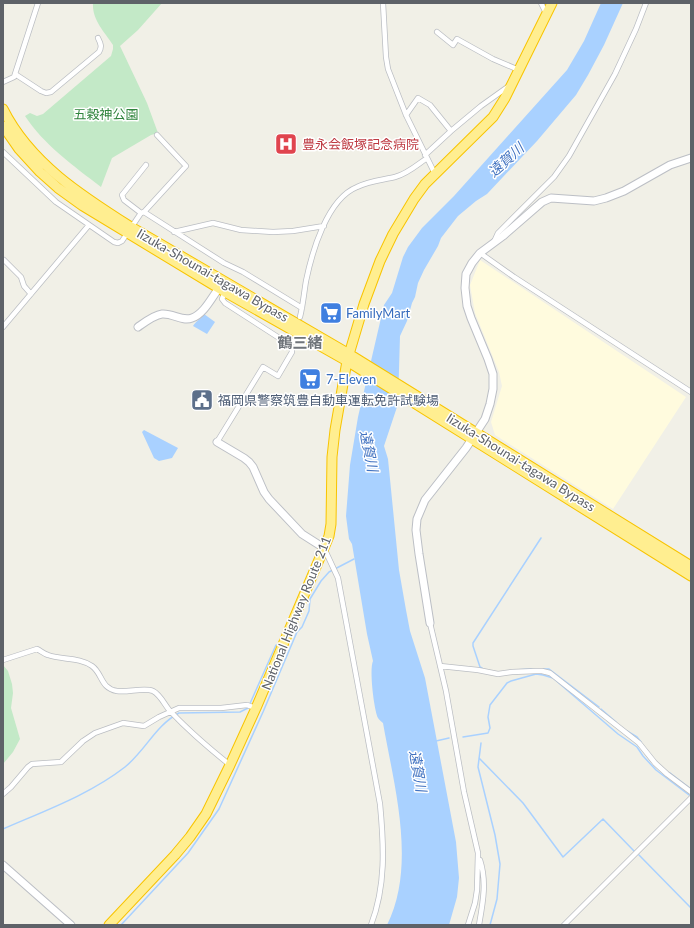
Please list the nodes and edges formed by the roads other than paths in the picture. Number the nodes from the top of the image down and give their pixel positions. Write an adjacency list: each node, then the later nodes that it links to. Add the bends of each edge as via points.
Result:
1 (38, 3): 10 (street)
2 (383, 3): 14 (street, via 388,69)
3 (541, 3): 6 (street)
4 (552, 3): 6 (highway, National Highway Route 211)
5 (646, 3): 28 (street, via 615,74 569,156 554,177 498,233)
6 (547, 14): 9 (highway, National Highway Route 211)
7 (437, 32): 9 (street, via 453,45 457,39)
8 (98, 38): 10 (street, via 101,43 99,52 51,92 41,91)
9 (519, 70): 12 (highway, National Highway Route 211)
10 (15, 74): 11 (street)
11 (3, 82)
12 (514, 82): 16 (street); 22 (highway, National Highway Route 211, via 493,117)
13 (3, 109): 26 (highway, Iizuka-Shounai-tagawa Bypass, via 26,144 50,169)
14 (406, 114): 16 (street, via 418,98 430,105); 19 (street)
15 (3, 126): 26 (highway, Iizuka-Shounai-tagawa Bypass, via 19,149 45,176 83,206)
16 (451, 131): 19 (street)
17 (157, 135): 23 (street, via 186,166)
18 (3, 152): 24 (street, via 56,202)
19 (426, 156): 22 (street); 25 (street, via 396,176 356,187 343,195)
20 (691, 158): 28 (street, via 670,165 624,191 606,198 594,201 551,198 542,202)
21 (146, 165): 23 (street, via 122,195 124,200)
22 (435, 174): 37 (highway, National Highway Route 211, via 414,199 392,234 364,304)
23 (142, 213): 26 (street); 27 (street)
24 (89, 225): 26 (street, via 118,243); 32 (street)
25 (324, 226): 27 (street, via 273,232 241,230 213,223); 33 (street, via 309,267)
26 (129, 230): 31 (highway, Iizuka-Shounai-tagawa Bypass); 37 (highway, Iizuka-Shounai-tagawa Bypass)
27 (174, 232): 33 (street)
28 (494, 243): 29 (street)
29 (480, 253): 38 (street); 39 (street, via 466,274 465,288 467,306 493,374 493,389 485,418)
30 (4, 260): 32 (street, via 21,277)
31 (222, 290): 35 (street, via 197,316 183,319 167,314 157,315); 37 (highway, Iizuka-Shounai-tagawa Bypass); 40 (street, via 222,299 225,303 289,345 292,342 292,352 278,376 263,367)
32 (31, 294): 36 (street)
33 (302, 308): 34 (street)
34 (300, 317)
35 (138, 326)
36 (3, 327)
37 (348, 358): 39 (highway, Iizuka-Shounai-tagawa Bypass); 41 (highway, National Highway Route 211, via 334,436 331,524)
38 (691, 392)
39 (474, 436): 42 (highway, Iizuka-Shounai-tagawa Bypass); 43 (highway, Iizuka-Shounai-tagawa Bypass); 44 (street, via 425,500 417,519 418,554)
40 (217, 442): 41 (street, via 249,462 270,499 302,534)
41 (324, 548): 47 (highway, National Highway Route 211); 57 (street, via 338,578 380,804 383,877)
42 (691, 566)
43 (691, 576)
44 (430, 623): 46 (street)
45 (3, 660): 48 (street, via 37,649 48,655 85,662 98,671 108,688 117,692 151,690)
46 (440, 666): 50 (street, via 498,674 536,671 550,673 639,743 655,763); 53 (street)
47 (252, 706): 48 (street, via 180,708); 49 (highway, National Highway Route 211)
48 (173, 714): 49 (street); 51 (street, via 144,726 123,723 95,733 61,762 32,764)
49 (230, 765): 56 (highway, National Highway Route 211, via 206,814 190,837)
50 (691, 792)
51 (3, 794)
52 (691, 798): 60 (street)
53 (478, 853): 58 (street, via 477,890); 59 (street, via 484,875 484,898)
54 (3, 865): 55 (street)
55 (71, 925)
56 (109, 925)
57 (371, 925)
58 (468, 925)
59 (479, 925)
60 (564, 925)

